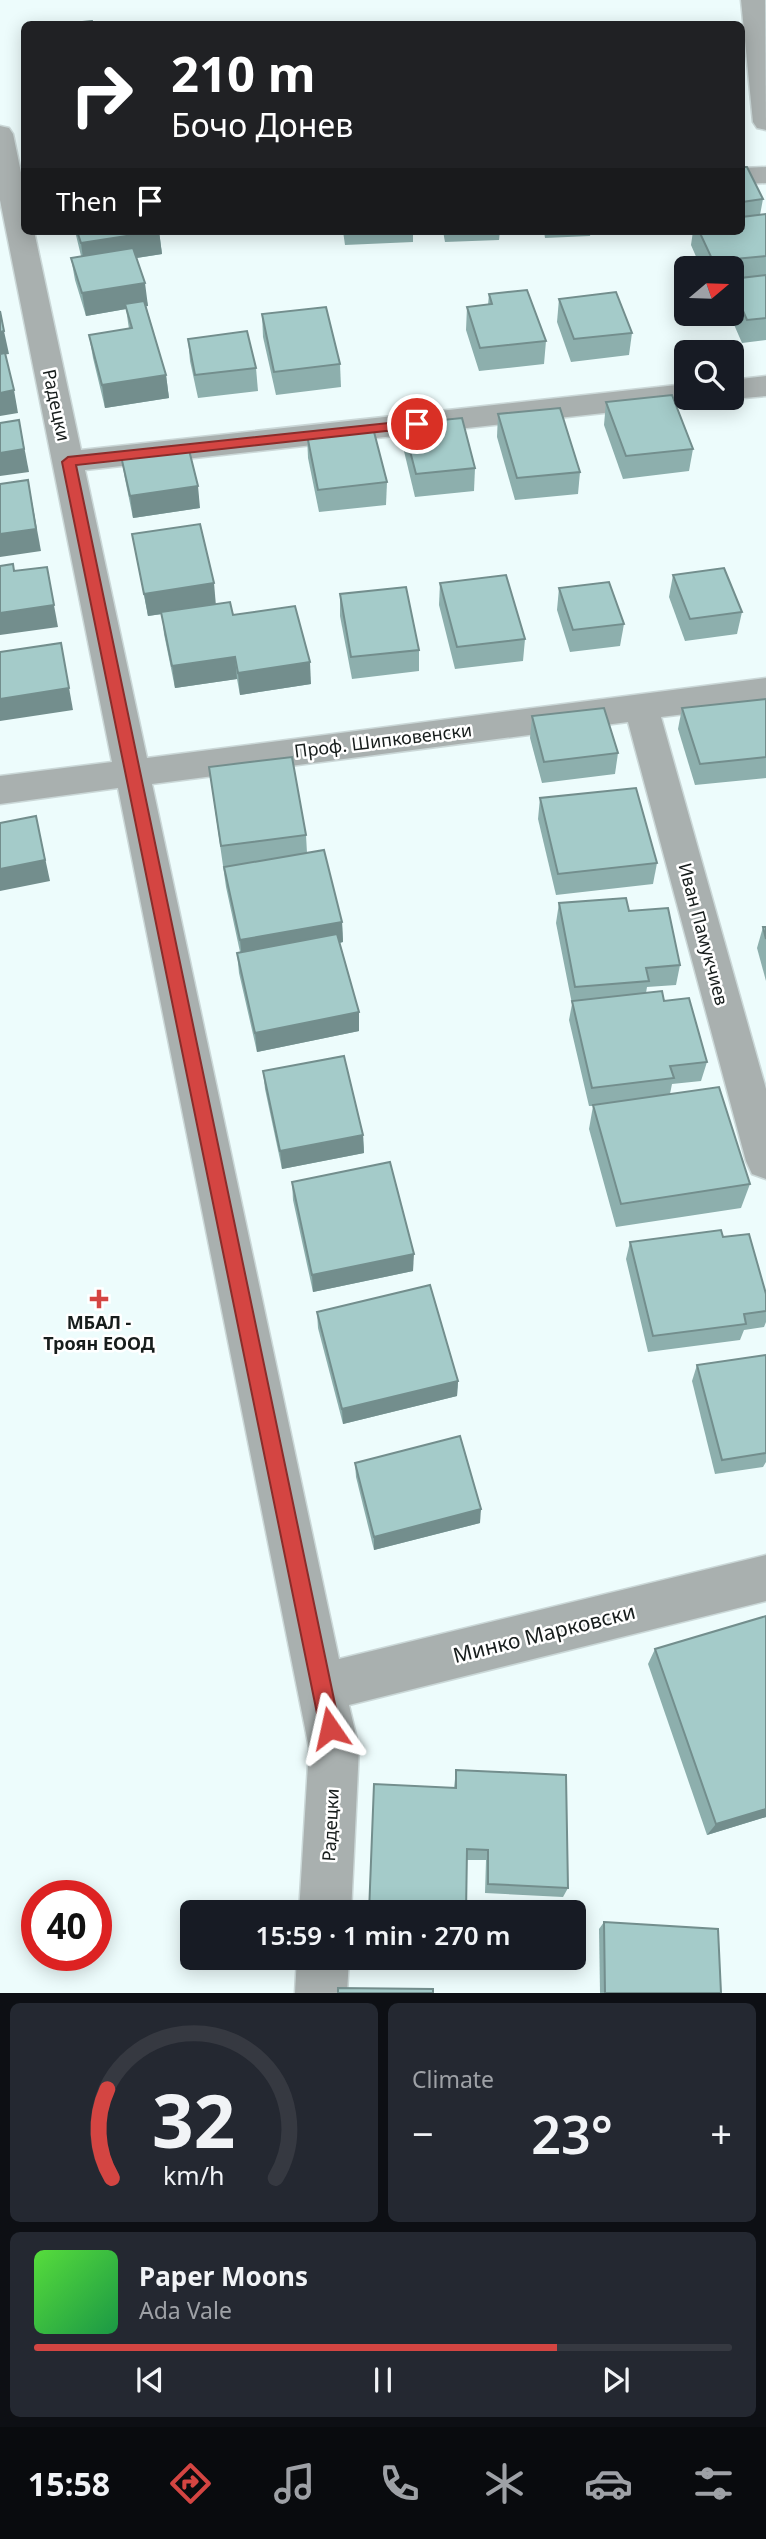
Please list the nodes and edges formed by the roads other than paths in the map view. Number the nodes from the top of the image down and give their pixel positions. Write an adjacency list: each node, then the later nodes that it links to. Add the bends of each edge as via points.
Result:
1 (753, 0): 2 (street)
2 (766, 122)
3 (0, 134): 6 (street, Радецки)
4 (766, 175): 5 (street)
5 (745, 176)
6 (21, 218)
7 (24, 235): 11 (street, Радецки)
8 (766, 386): 9 (street)
9 (744, 389)
10 (674, 395): 11 (street)
11 (68, 462): 14 (street, Радецки)
12 (766, 691): 13 (street, Проф. Шипковенски)
13 (641, 707): 14 (street, Проф. Шипковенски); 16 (street, Иван Памукчиев)
14 (132, 772): 15 (street, Проф. Шипковенски); 18 (street, Радецки)
15 (0, 790)
16 (766, 1161)
17 (766, 1578): 18 (street, Минко Марковски)
18 (323, 1688): 19 (street, Радецки, via 334,1748)
19 (326, 1900)
20 (322, 1970): 21 (street)
21 (321, 1993)

